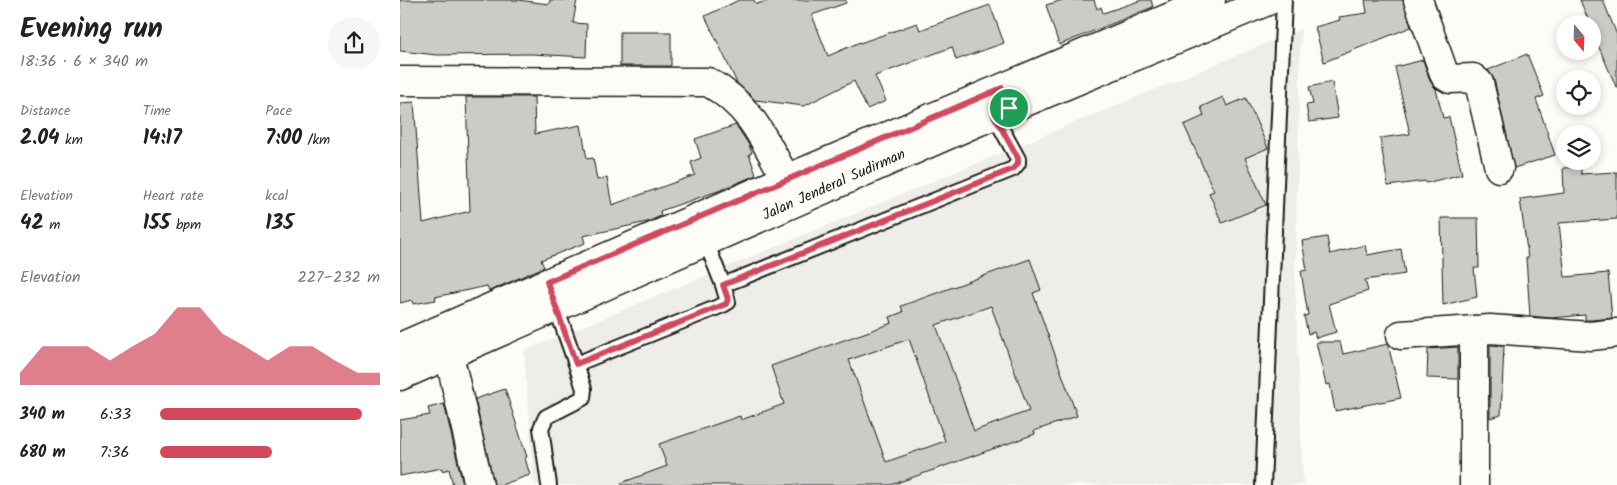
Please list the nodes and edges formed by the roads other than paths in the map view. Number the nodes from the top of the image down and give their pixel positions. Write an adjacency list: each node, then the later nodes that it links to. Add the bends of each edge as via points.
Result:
1 (1211, 0): 6 (main road, Jalan Jenderal Sudirman)
2 (1270, 0): 6 (main road, Jalan Jenderal Sudirman)
3 (1284, 0): 21 (lane)
4 (1418, 0): 7 (main road, via 1445,76 1450,79 1474,78 1478,83)
5 (400, 81): 8 (main road, via 708,82 723,90 751,116)
6 (990, 107): 8 (main road, Jalan Jenderal Sudirman); 9 (main road, Jalan Jenderal Sudirman); 10 (lane, via 1018,158 1013,169)
7 (1499, 168)
8 (786, 179): 9 (main road, Jalan Jenderal Sudirman)
9 (701, 230): 10 (lane); 11 (main road, Jalan Jenderal Sudirman)
10 (723, 285): 17 (lane, via 728,299 726,304)
11 (551, 295): 15 (main road, Jalan Jenderal Sudirman); 16 (main road, Jalan Jenderal Sudirman); 17 (lane)
12 (1474, 330): 13 (main road, via 1591,336); 14 (main road); 22 (main road)
13 (1617, 334)
14 (1401, 335)
15 (400, 347)
16 (449, 355): 18 (main road, Jalan Jenderal Sudirman); 19 (main road)
17 (576, 364): 20 (lane, via 584,389 583,398 546,417 541,428)
18 (400, 376)
19 (479, 485)
20 (549, 485)
21 (1263, 485)
22 (1474, 485)

